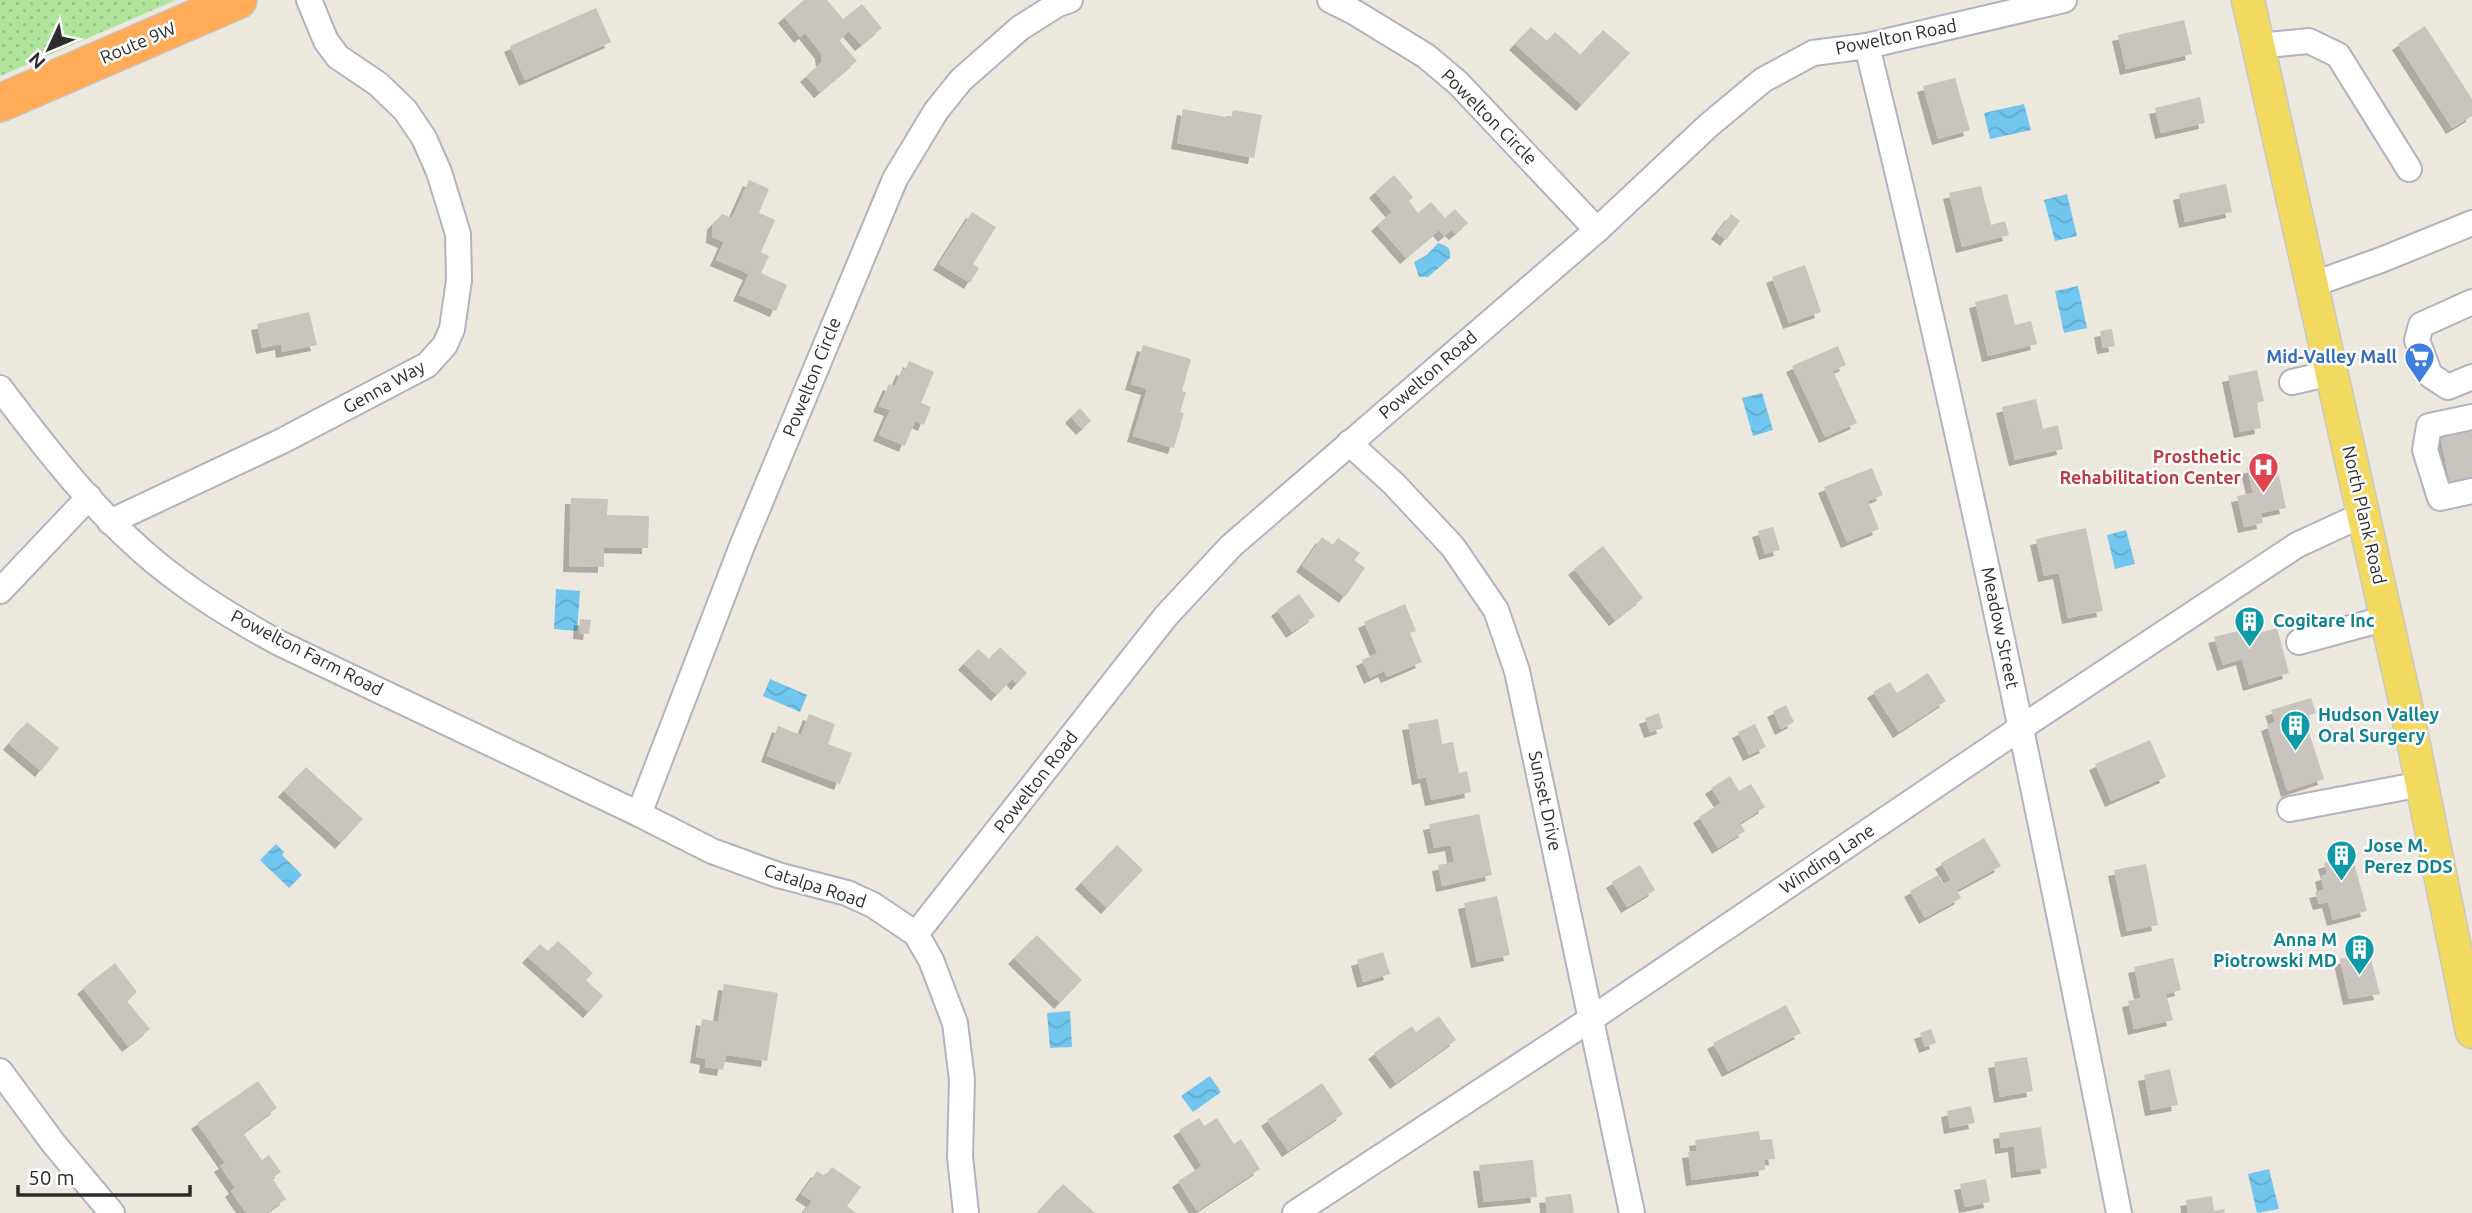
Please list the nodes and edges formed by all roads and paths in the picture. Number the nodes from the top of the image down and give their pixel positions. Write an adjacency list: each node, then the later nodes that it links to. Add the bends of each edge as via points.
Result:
1 (238, 0): 9 (highway, Route 9W)
2 (309, 0): 24 (street, Genna Way, via 338,57 378,84 405,110 439,172 458,234 459,280 452,329 427,365 282,441)
3 (1070, 0): 31 (street, Powelton Circle, via 1020,28 961,80 936,111 895,179 742,546)
4 (1330, 0): 12 (street, Powelton Circle, via 1426,56 1458,83)
5 (2064, 0): 7 (street, Powelton Road)
6 (2248, 0): 8 (main road, North Plank Road)
7 (1867, 46): 12 (street, Powelton Road, via 1813,53 1763,80); 28 (street, Meadow Street)
8 (2258, 46): 10 (street, via 2309,41 2338,55); 13 (main road, North Plank Road)
9 (0, 103)
10 (2409, 169)
11 (2472, 223): 13 (street)
12 (1597, 230): 20 (street, Powelton Road)
13 (2311, 285): 15 (main road, North Plank Road)
14 (2472, 302): 16 (street, via 2421,325 2417,340 2430,375 2448,387)
15 (2331, 373): 17 (street); 23 (main road, North Plank Road)
16 (2472, 377)
17 (2292, 382)
18 (0, 388): 22 (street, Powelton Farm Road)
19 (2472, 417): 21 (street, via 2429,426 2426,450 2441,498)
20 (1349, 443): 32 (street, Powelton Road, via 1231,546 1166,616); 35 (street, Sunset Drive, via 1453,547 1496,610 1517,671)
21 (2472, 491)
22 (89, 497): 24 (street, Powelton Farm Road); 25 (street)
23 (2364, 514): 26 (main road, North Plank Road); 28 (street, Winding Lane, via 2297,545)
24 (110, 522): 31 (street, Powelton Farm Road, via 177,579 237,620)
25 (0, 591)
26 (2386, 618): 27 (street); 29 (main road, North Plank Road)
27 (2299, 642)
28 (2022, 727): 35 (street, Winding Lane); 42 (street, Meadow Street)
29 (2422, 783): 30 (street); 33 (main road, North Plank Road)
30 (2290, 809)
31 (639, 814): 32 (street, Catalpa Road, via 712,850 778,875 847,893)
32 (916, 934): 39 (street, Catalpa Road, via 955,1023)
33 (2463, 940): 34 (main road, North Plank Road)
34 (2466, 974): 36 (main road, North Plank Road)
35 (1591, 1019): 40 (street, Winding Lane); 41 (street, Sunset Drive)
36 (2472, 1032)
37 (0, 1071): 38 (street)
38 (112, 1213)
39 (966, 1213)
40 (1296, 1213)
41 (1632, 1213)
42 (2119, 1213)

